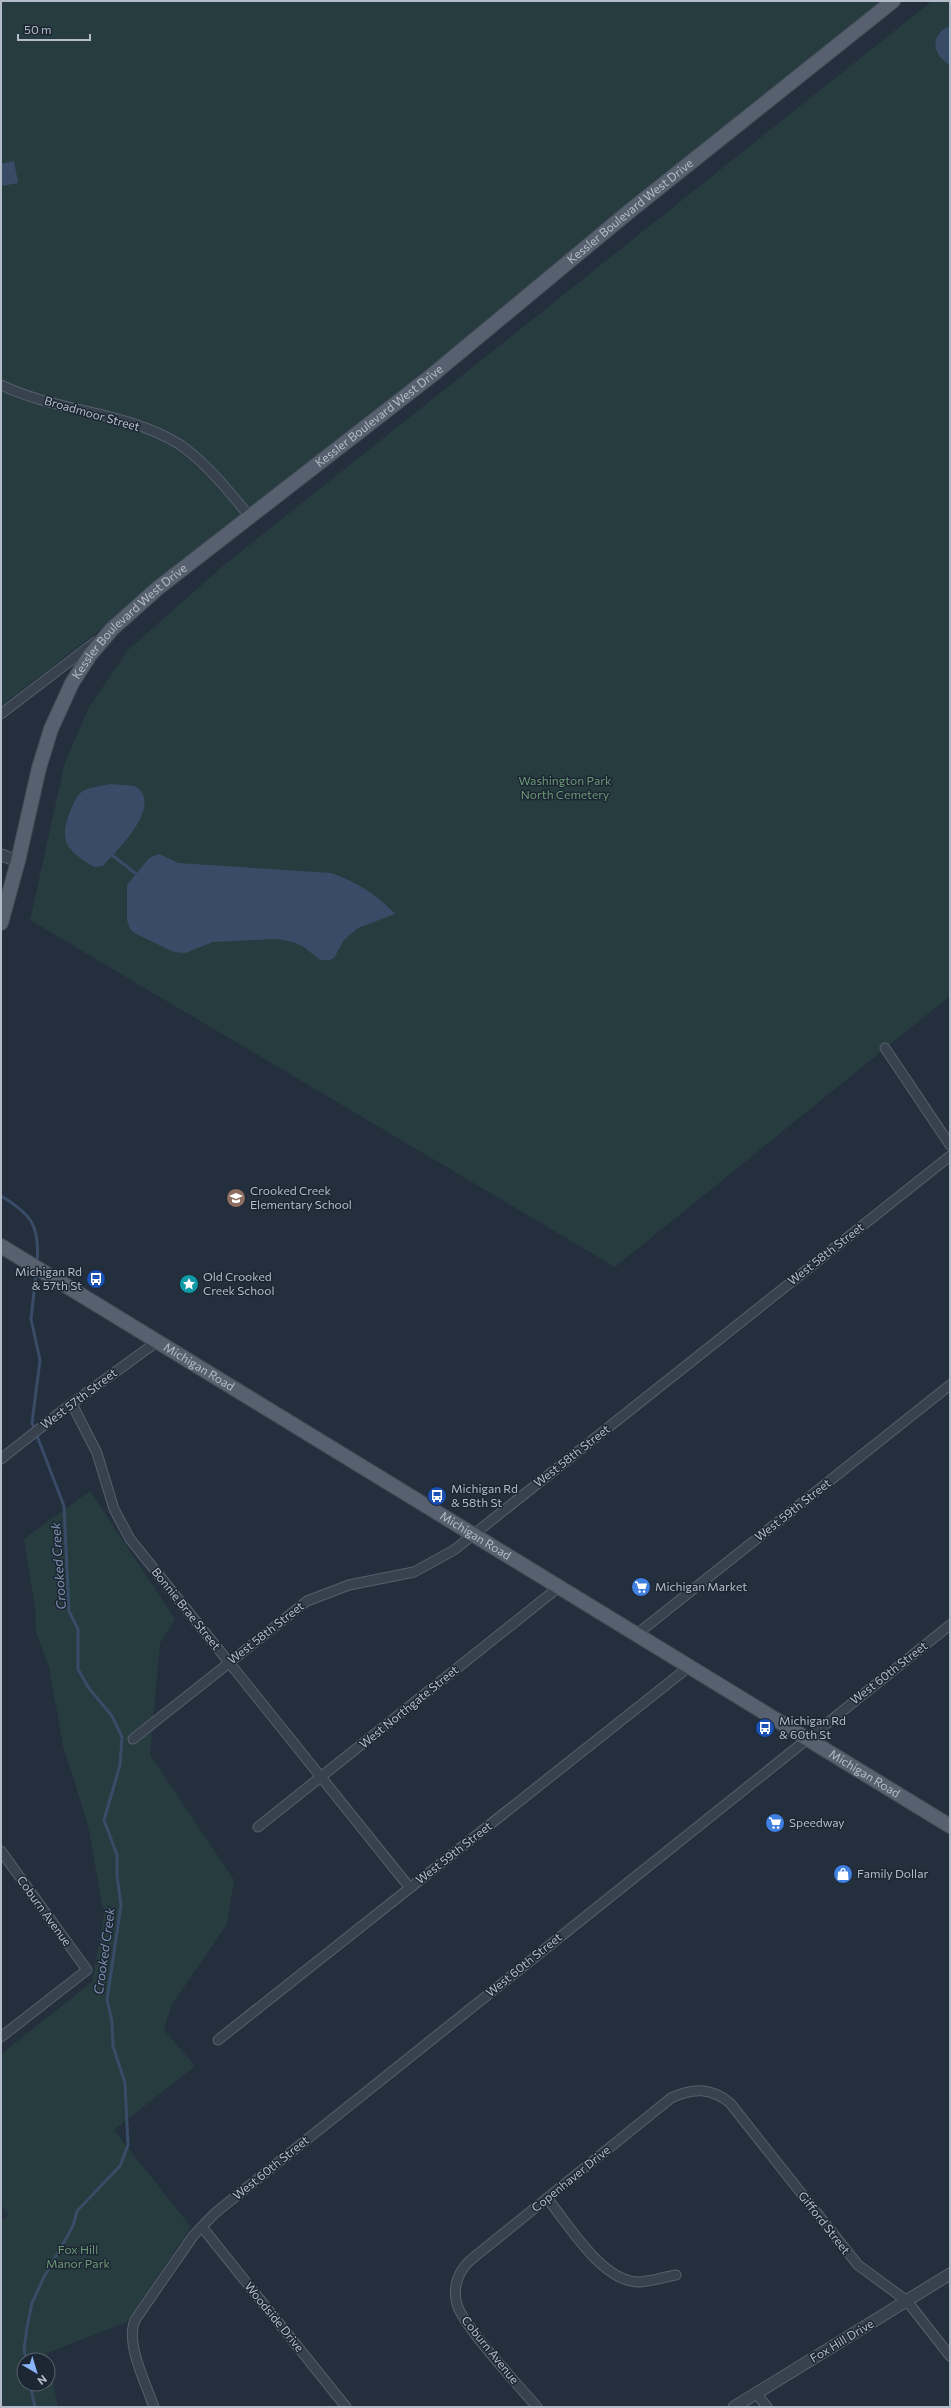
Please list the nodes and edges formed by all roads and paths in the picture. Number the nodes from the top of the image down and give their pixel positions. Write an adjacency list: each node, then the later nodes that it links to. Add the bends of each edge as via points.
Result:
1 (893, 1): 3 (main road, Kessler Boulevard West Drive, via 631,210 431,376)
2 (1, 385): 3 (street, Broadmoor Street, via 21,395 132,423 179,444 224,484)
3 (249, 516): 4 (main road, Kessler Boulevard West Drive, via 158,588)
4 (112, 629): 5 (street); 7 (main road, Kessler Boulevard West Drive, via 90,655 72,683 51,729 39,768)
5 (1, 714)
6 (1, 855): 7 (street)
7 (18, 861): 8 (main road, Kessler Boulevard West Drive)
8 (1, 923)
9 (885, 1048): 10 (street)
10 (950, 1145)
11 (950, 1156): 17 (street, West 58th Street)
12 (6, 1249): 13 (main road, Michigan Road)
13 (158, 1341): 15 (street, West 57th Street); 17 (main road, Michigan Road)
14 (950, 1385): 20 (street, West 59th Street)
15 (72, 1404): 16 (street, West 57th Street); 21 (street, Bonnie Brae Street, via 99,1458 113,1506 122,1526)
16 (1, 1459)
17 (472, 1535): 18 (main road, Michigan Road); 21 (street, West 58th Street, via 443,1557 414,1572 349,1585 315,1597 299,1606)
18 (559, 1587): 20 (main road, Michigan Road); 25 (street, West Northgate Street)
19 (950, 1625): 23 (street, West 60th Street)
20 (636, 1634): 22 (main road, Michigan Road)
21 (229, 1662): 24 (street, West 58th Street); 25 (street, Bonnie Brae Street)
22 (690, 1666): 23 (main road, Michigan Road); 29 (street, West 59th Street)
23 (808, 1738): 26 (main road, Michigan Road); 34 (street, West 60th Street, via 215,2213)
24 (133, 1739)
25 (321, 1777): 27 (street, West Northgate Street); 29 (street, Bonnie Brae Street)
26 (950, 1826)
27 (258, 1828)
28 (1, 1851): 30 (street, Coburn Avenue, via 87,1970)
29 (410, 1888): 31 (street, West 59th Street)
30 (1, 2037)
31 (218, 2040)
32 (702, 2090): 33 (street, Copenhaver Drive, via 690,2090 671,2098); 38 (street, Gifford Street, via 717,2094 730,2103 858,2265)
33 (547, 2198): 36 (street, via 600,2265 610,2273 621,2279 636,2282); 37 (street, Copenhaver Drive, via 466,2264)
34 (202, 2227): 41 (street, West 60th Street, via 135,2320 132,2336 134,2348); 42 (street, Woodside Drive)
35 (950, 2274): 38 (street, Fox Hill Drive)
36 (676, 2275)
37 (455, 2287): 43 (street, Coburn Avenue, via 456,2304 463,2318)
38 (907, 2301): 39 (street, Gifford Street); 40 (street, Fox Hill Drive)
39 (950, 2356)
40 (756, 2393): 44 (street, Fox Hill Drive); 45 (street)
41 (154, 2407)
42 (346, 2407)
43 (537, 2407)
44 (734, 2407)
45 (767, 2407)

